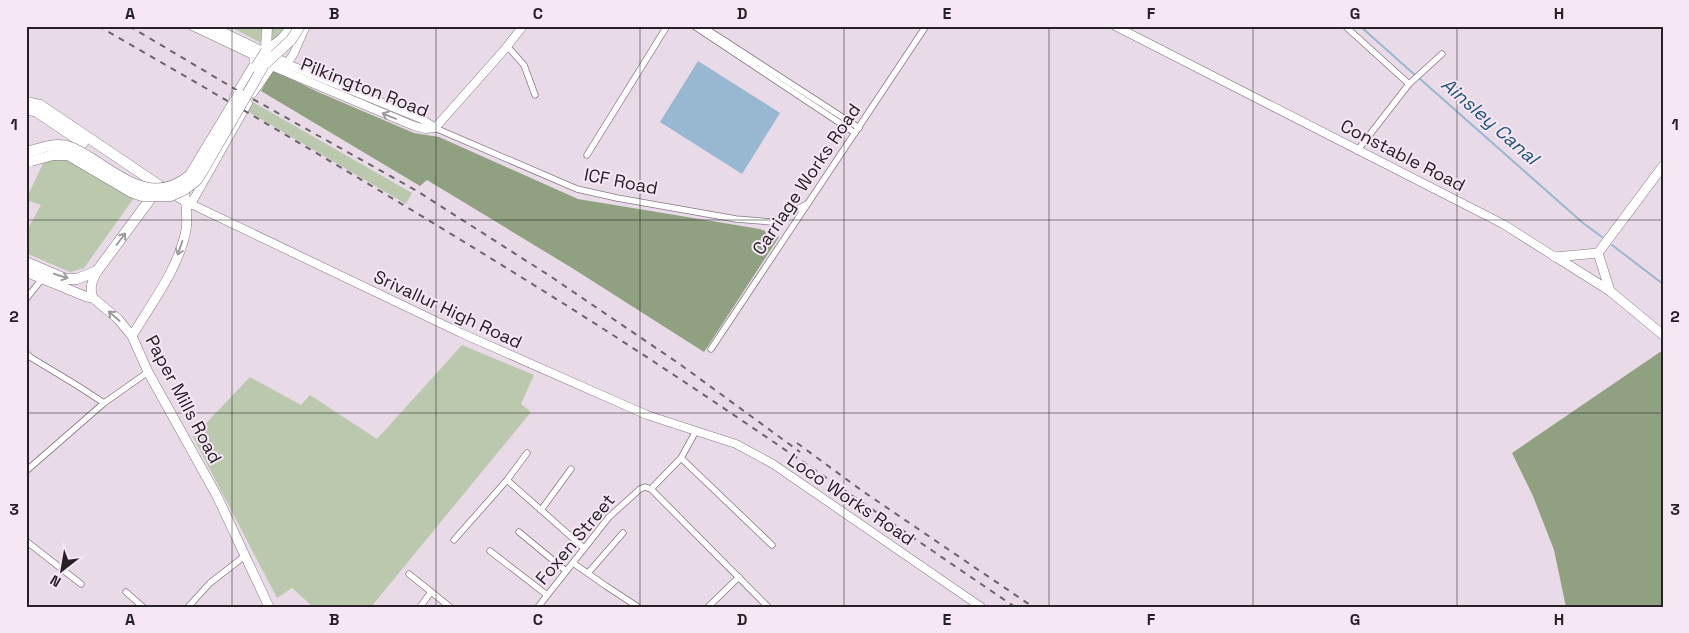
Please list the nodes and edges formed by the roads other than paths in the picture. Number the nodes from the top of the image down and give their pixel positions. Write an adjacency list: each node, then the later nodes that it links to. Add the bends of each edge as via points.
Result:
1 (192, 26): 30 (street, via 254,55 254,64)
2 (209, 26): 17 (main road)
3 (267, 26): 15 (main road)
4 (293, 26): 15 (main road)
5 (300, 26): 28 (main road, bridge, via 291,40 264,65 202,174 184,190 171,196 142,196 68,155)
6 (306, 26): 17 (street)
7 (522, 26): 14 (street, Pilkington Road)
8 (667, 26): 27 (street)
9 (694, 26): 24 (street)
10 (702, 26): 24 (street)
11 (926, 26): 24 (street, Carriage Works Road)
12 (1115, 26): 25 (street, Constable Road)
13 (1345, 26): 19 (street)
14 (507, 46): 20 (street, via 524,65); 23 (street, Pilkington Road)
15 (266, 51): 26 (main road, bridge, via 190,175 176,185 153,190 142,187 67,146)
16 (1442, 54): 19 (street)
17 (287, 64): 18 (street); 23 (street)
18 (272, 66): 23 (street, Pilkington Road, one-way to 18, via 414,126); 32 (street)
19 (1409, 84): 25 (street)
20 (535, 95)
21 (26, 102): 31 (main road, via 40,105)
22 (26, 109): 34 (main road, via 37,112 130,173 140,185)
23 (435, 128): 33 (street, ICF Road, via 577,189 617,198 736,219 772,222)
24 (857, 130): 33 (street, Carriage Works Road)
25 (1357, 150): 36 (street, Constable Road, via 1503,224)
26 (26, 152)
27 (588, 155)
28 (26, 162)
29 (1663, 166): 35 (main road)
30 (180, 177): 31 (street); 32 (main road, Paper Mills Road)
31 (161, 190): 32 (main road); 34 (main road)
32 (188, 202): 45 (main road, Paper Mills Road, one-way to 45, via 186,232 178,256); 50 (street, Srivallur High Road, via 461,333 647,415)
33 (808, 204): 46 (street, Carriage Works Road)
34 (145, 206): 38 (main road, one-way to 34)
35 (1598, 253): 36 (main road); 41 (main road)
36 (1555, 257): 41 (main road, Constable Road)
37 (26, 262): 38 (main road, one-way to 38, via 66,278 77,279)
38 (97, 271): 42 (main road, via 90,285)
39 (26, 272): 40 (main road)
40 (42, 279): 42 (main road); 43 (street)
41 (1610, 291): 44 (main road, Constable Road)
42 (93, 298): 45 (main road, one-way to 42)
43 (26, 299)
44 (1663, 335)
45 (132, 336): 48 (main road, Paper Mills Road)
46 (711, 349)
47 (27, 358): 49 (street)
48 (148, 372): 49 (street); 65 (main road, Paper Mills Road)
49 (104, 404): 54 (street)
50 (696, 431): 52 (street, Foxen Street); 84 (street, Loco Works Road, via 736,444 773,464)
51 (527, 453): 55 (street)
52 (681, 458): 56 (street, Foxen Street); 62 (street)
53 (571, 469): 57 (street)
54 (26, 471)
55 (507, 480): 57 (street); 60 (street)
56 (651, 489): 63 (street, Foxen Street, via 640,489 609,517); 70 (street)
57 (541, 510): 63 (street)
58 (519, 532): 67 (street)
59 (623, 533): 68 (street)
60 (454, 540)
61 (27, 544): 71 (street)
62 (772, 545)
63 (584, 548): 66 (street, Foxen Street)
64 (490, 551): 74 (street)
65 (246, 555): 77 (street, via 210,583); 78 (main road, Paper Mills Road)
66 (573, 563): 67 (street, Foxen Street); 68 (street)
67 (566, 571): 74 (street, Foxen Street)
68 (588, 573): 81 (street)
69 (409, 574): 73 (street)
70 (739, 577): 82 (street); 83 (street)
71 (81, 584)
72 (126, 592): 76 (street)
73 (431, 592): 79 (street); 80 (street)
74 (547, 595): 75 (street, Foxen Street)
75 (540, 606)
76 (143, 607)
77 (188, 607)
78 (269, 607)
79 (420, 607)
80 (450, 607)
81 (638, 607)
82 (708, 607)
83 (768, 607)
84 (981, 607)

